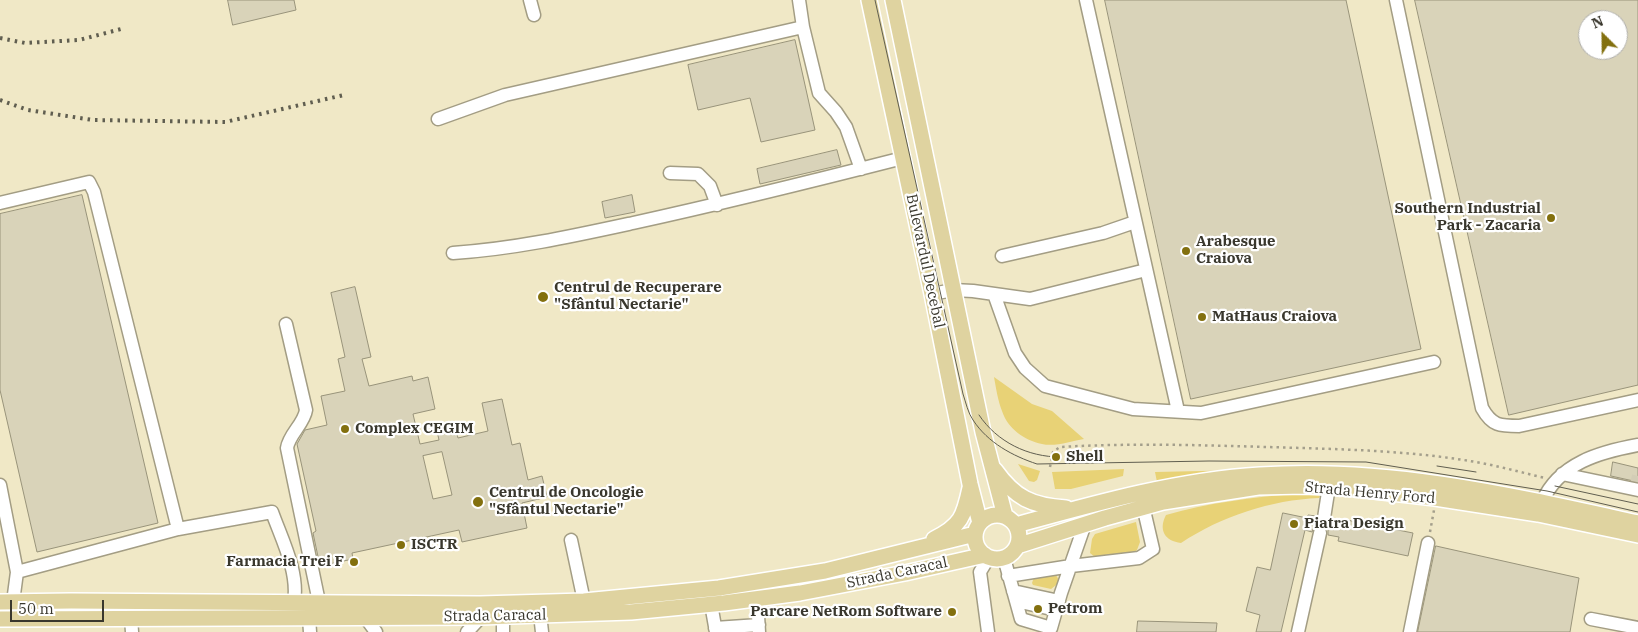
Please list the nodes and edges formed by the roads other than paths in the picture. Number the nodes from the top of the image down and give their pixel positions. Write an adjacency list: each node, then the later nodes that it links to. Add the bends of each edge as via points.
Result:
1 (530, 0): 7 (street)
2 (800, 0): 8 (street)
3 (869, 0): 10 (main road, Bulevardul Decebal)
4 (892, 0): 19 (main road, Bulevardul Decebal)
5 (1086, 0): 15 (street)
6 (1396, 0): 24 (street, via 1482,408 1489,420 1501,426 1520,426)
7 (534, 15)
8 (803, 27): 9 (street, via 505,95); 11 (street, via 819,93 846,127)
9 (438, 119)
10 (903, 158): 11 (street); 20 (main road, Bulevardul Decebal)
11 (861, 169): 14 (street)
12 (670, 173): 14 (street, via 698,174 710,186)
13 (0, 203): 41 (street, via 89,182)
14 (717, 205): 16 (street, via 564,238 494,250)
15 (1135, 222): 17 (street); 18 (street)
16 (453, 253)
17 (1002, 256)
18 (1146, 270): 21 (street, via 1030,298); 25 (street)
19 (953, 290): 20 (street); 21 (street); 27 (main road, Bulevardul Decebal)
20 (932, 294): 29 (main road, Bulevardul Decebal)
21 (994, 294): 25 (street, via 1015,353 1025,368 1045,386 1133,409)
22 (286, 324): 57 (street, via 306,410 287,448)
23 (1434, 362): 25 (street, via 1200,412)
24 (1638, 400)
25 (1178, 411)
26 (1638, 445): 28 (street, via 1580,461)
27 (990, 463): 35 (main road, via 1012,490 1032,504); 37 (main road, Bulevardul Decebal)
28 (1559, 477): 32 (street); 33 (street)
29 (970, 484): 40 (main road, Bulevardul Decebal); 47 (main road, via 959,522 945,534)
30 (0, 485): 50 (street)
31 (1329, 486): 34 (main road, Strada Henry Ford, via 1258,487); 36 (street); 43 (main road, Strada Henry Ford, via 1538,514)
32 (1636, 488)
33 (1542, 502): 35 (main road, Strada Henry Ford, via 1404,480 1313,473 1259,475 1196,483 1142,492); 38 (main road, Strada Henry Ford)
34 (1143, 506): 39 (main road, Strada Henry Ford); 49 (street, via 1153,549 1138,558)
35 (1080, 508): 37 (main road, Strada Henry Ford)
36 (1324, 518)
37 (1010, 520): 40 (main road, via 991,516); 46 (main road, via 1019,531)
38 (1638, 523)
39 (1085, 524): 46 (main road, Strada Henry Ford); 49 (street)
40 (978, 528): 47 (main road, Strada Caracal); 48 (main road, via 976,542 979,549)
41 (178, 529): 50 (street); 56 (street, via 272,512 294,577)
42 (1320, 534): 74 (street)
43 (1638, 535)
44 (571, 540): 53 (street)
45 (1428, 543): 75 (street)
46 (1017, 546): 48 (main road, via 1014,551)
47 (902, 553): 53 (main road, Strada Caracal, via 825,571 719,588)
48 (992, 557): 51 (street); 52 (main road, Strada Caracal); 73 (street, via 980,572)
49 (1071, 566): 51 (street); 60 (street)
50 (17, 572): 55 (street)
51 (1008, 576): 54 (street)
52 (757, 599): 58 (main road, Strada Caracal); 69 (street)
53 (584, 601): 64 (main road, Strada Caracal)
54 (1016, 601): 60 (street); 60 (street)
55 (6, 602): 56 (main road, Strada Caracal)
56 (294, 602): 57 (main road, Strada Caracal)
57 (319, 602): 59 (main road, Strada Caracal)
58 (711, 604): 64 (main road, Strada Caracal); 70 (street)
59 (481, 610): 61 (main road, Strada Caracal); 64 (main road, Strada Caracal); 65 (main road, Strada Caracal); 72 (street)
60 (1056, 611)
61 (365, 618): 67 (main road, Strada Caracal); 71 (street)
62 (0, 619): 66 (main road, Strada Caracal)
63 (1591, 619): 68 (street)
64 (540, 622): 65 (main road, Strada Caracal)
65 (503, 624)
66 (131, 625): 67 (main road, Strada Caracal)
67 (310, 625)
68 (1638, 628)
69 (759, 629): 70 (street)
70 (716, 630)
71 (376, 632)
72 (467, 632)
73 (988, 632)
74 (1298, 632)
75 (1410, 632)

